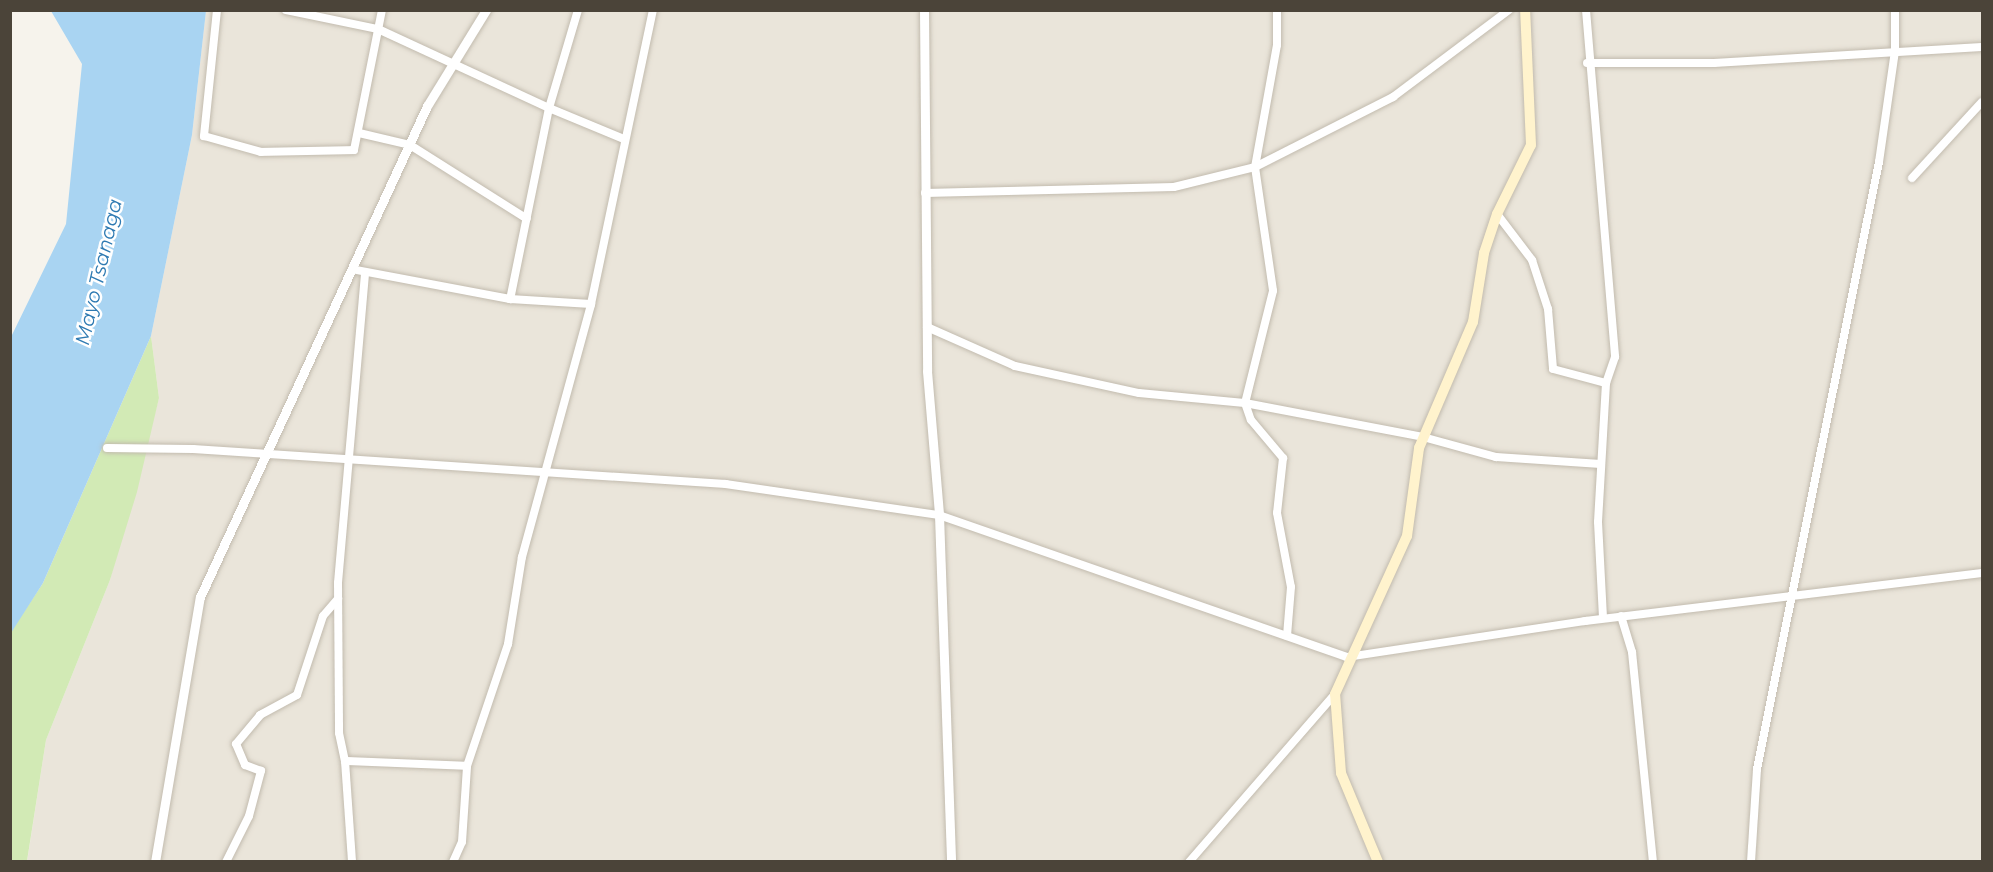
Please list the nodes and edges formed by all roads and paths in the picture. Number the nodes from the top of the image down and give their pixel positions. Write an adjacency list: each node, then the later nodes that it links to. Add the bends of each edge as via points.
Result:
1 (217, 10): 20 (street, via 204,136 261,152 347,152 354,150)
2 (286, 10): 13 (street)
3 (382, 10): 13 (street)
4 (486, 10): 17 (street)
5 (578, 10): 19 (street)
6 (653, 10): 21 (street)
7 (924, 10): 25 (street)
8 (1277, 10): 23 (street, via 1277,45)
9 (1509, 10): 23 (street, via 1393,96)
10 (1525, 10): 26 (main road, via 1531,146)
11 (1586, 10): 16 (street)
12 (1895, 10): 15 (street)
13 (378, 29): 17 (street); 20 (street)
14 (1983, 47): 15 (street)
15 (1895, 51): 16 (street, via 1714,63); 43 (street, via 1879,162)
16 (1587, 63): 33 (street, via 1615,357)
17 (457, 64): 19 (street); 22 (street, via 427,106)
18 (1983, 102): 24 (street)
19 (549, 108): 21 (street); 27 (street)
20 (359, 133): 22 (street)
21 (624, 139): 31 (street)
22 (410, 146): 27 (street); 28 (street)
23 (1255, 168): 25 (street, via 1174,187); 34 (street, via 1273,291)
24 (1912, 178)
25 (925, 193): 32 (street)
26 (1497, 214): 33 (street, via 1532,260 1548,309 1553,369); 35 (main road, via 1484,253 1473,322)
27 (527, 219): 30 (street)
28 (356, 270): 29 (street); 37 (street)
29 (365, 274): 30 (street); 38 (street)
30 (510, 299): 31 (street)
31 (591, 304): 40 (street)
32 (927, 327): 34 (street, via 1015,366 1139,393); 41 (street)
33 (1606, 383): 39 (street)
34 (1245, 403): 35 (street); 47 (street, via 1251,420 1283,458 1277,513 1291,587)
35 (1423, 436): 39 (street, via 1496,457); 48 (main road, via 1414,468 1407,536)
36 (107, 448): 37 (street)
37 (270, 455): 38 (street); 52 (street, via 196,613)
38 (350, 460): 40 (street); 44 (street)
39 (1601, 464): 46 (street)
40 (546, 476): 41 (street, via 726,484); 51 (street, via 522,557 508,644)
41 (939, 515): 47 (street); 56 (street)
42 (1983, 573): 43 (street)
43 (1792, 596): 45 (street); 60 (street, via 1757,769)
44 (338, 599): 50 (street, via 338,726); 53 (street, via 323,616 297,695 260,715 236,744 245,765 261,771 249,816)
45 (1621, 616): 46 (street); 59 (street, via 1632,652)
46 (1603, 618): 48 (street)
47 (1287, 636): 48 (street)
48 (1347, 657): 49 (main road)
49 (1335, 694): 57 (street); 58 (main road, via 1341,773)
50 (345, 761): 51 (street); 54 (street)
51 (467, 766): 55 (street, via 462,842)
52 (155, 861)
53 (226, 861)
54 (352, 861)
55 (453, 861)
56 (951, 861)
57 (1189, 861)
58 (1378, 861)
59 (1653, 861)
60 (1751, 861)

